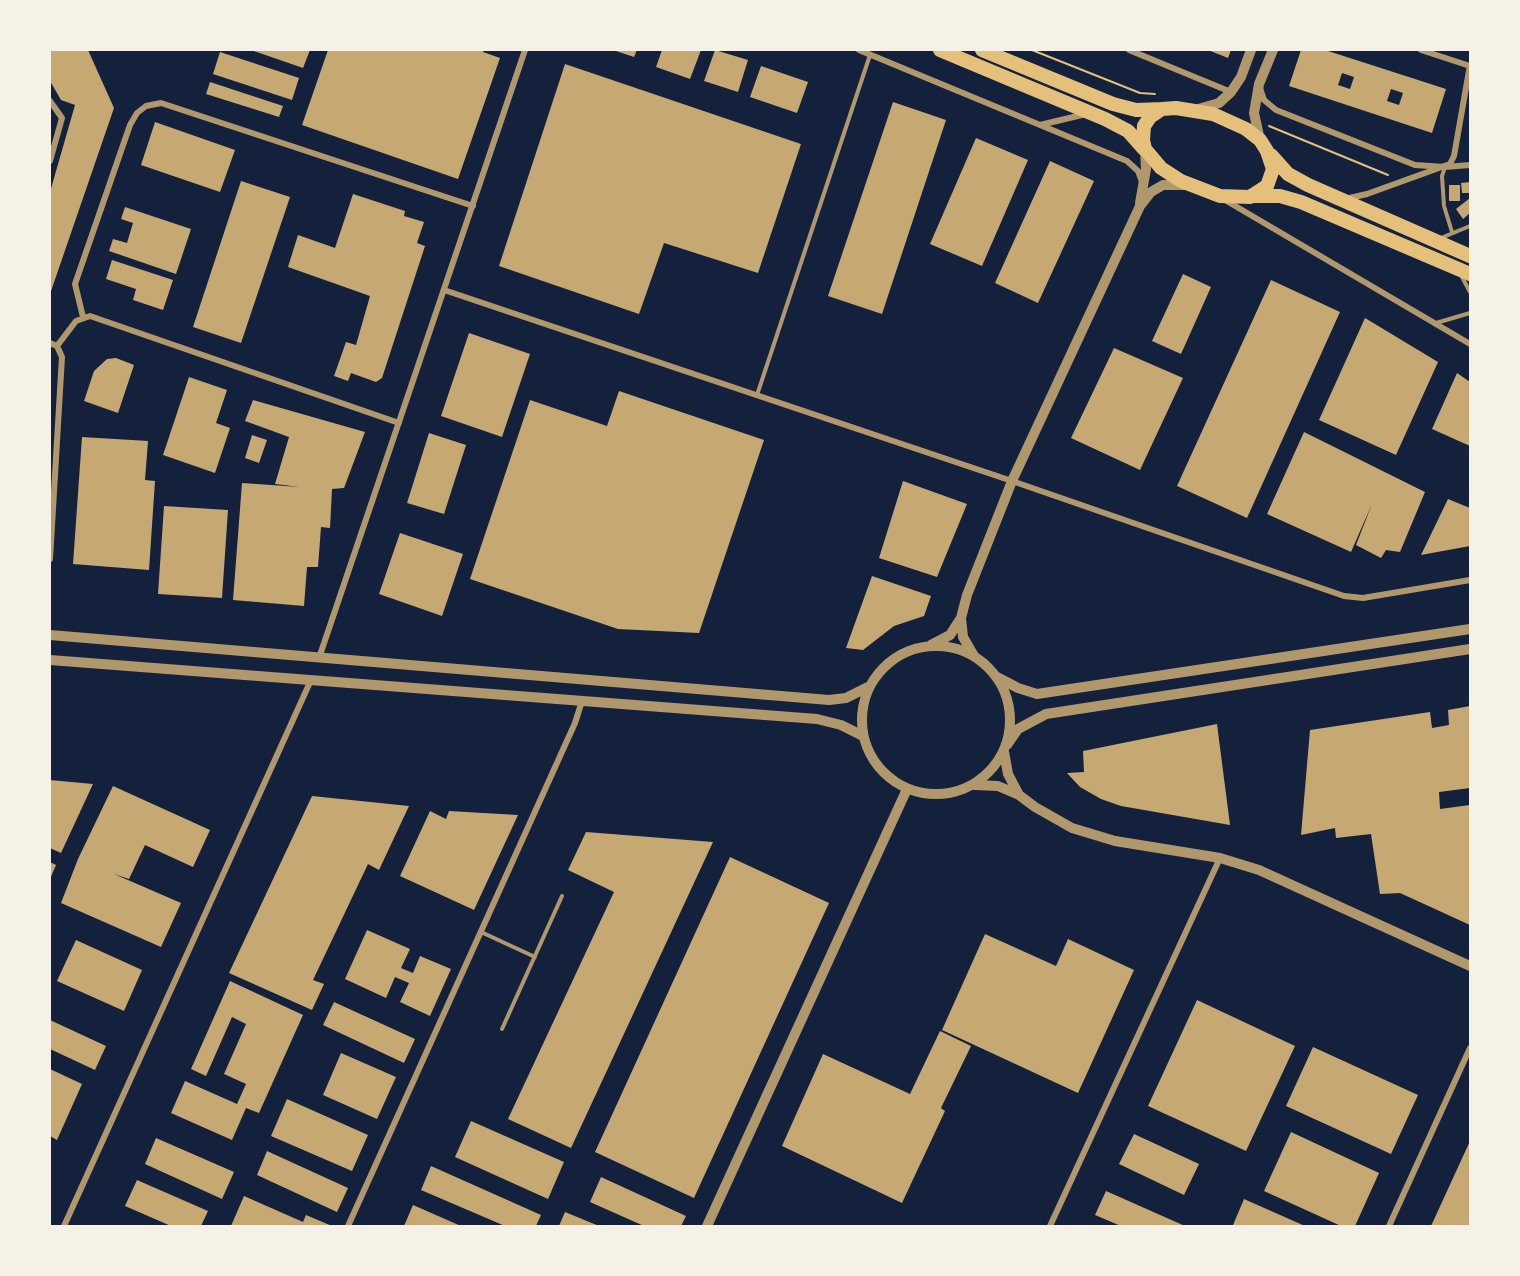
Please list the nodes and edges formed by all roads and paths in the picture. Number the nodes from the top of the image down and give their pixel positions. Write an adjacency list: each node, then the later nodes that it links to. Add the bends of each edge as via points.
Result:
1 (525, 50): 28 (street)
2 (859, 50): 9 (street)
3 (940, 50): 16 (main road)
4 (982, 50): 14 (main road, via 1113,104 1136,110)
5 (1129, 50): 12 (street)
6 (1251, 50): 12 (street)
7 (1274, 50): 11 (street)
8 (1421, 50): 10 (street)
9 (870, 54): 17 (street); 44 (lane)
10 (1470, 66): 22 (street, via 1454,156)
11 (1259, 84): 18 (street, via 1254,119); 22 (street, via 1264,100 1276,110 1415,165)
12 (1231, 92): 15 (street, via 1219,103)
13 (50, 101): 20 (street, via 62,118)
14 (1162, 109): 15 (main road); 19 (main road, via 1144,126)
15 (1194, 110): 18 (main road, via 1230,121)
16 (1091, 113): 17 (street); 19 (main road, via 1128,131)
17 (1040, 125): 23 (street, via 1127,161 1138,171)
18 (1264, 146): 26 (main road, via 1273,169 1270,180); 27 (main road, via 1288,174)
19 (1145, 149): 23 (street); 24 (main road, via 1161,168)
20 (50, 161)
21 (1470, 165): 22 (street)
22 (1445, 167): 27 (street); 31 (lane, via 1444,206)
23 (1144, 185): 29 (street)
24 (1192, 186): 25 (main road); 29 (street, via 1163,185 1150,192)
25 (1220, 196): 26 (main road); 40 (street)
26 (1250, 196): 34 (main road, via 1280,196 1301,202)
27 (1339, 200): 32 (main road)
28 (473, 206): 36 (street); 39 (street, via 161,103 146,106 130,125 75,284)
29 (1140, 206): 46 (street)
30 (1470, 225): 31 (lane)
31 (1452, 232): 32 (lane)
32 (1438, 242): 33 (main road)
33 (1470, 256)
34 (1455, 267): 35 (main road); 37 (lane)
35 (1470, 274)
36 (444, 290): 44 (street); 45 (street)
37 (1470, 292)
38 (1470, 313): 40 (lane)
39 (83, 317): 43 (street, via 66,330); 45 (street, via 90,316)
40 (1435, 323): 42 (street)
41 (50, 343): 43 (street)
42 (1470, 344)
43 (57, 346): 47 (street, via 62,357)
44 (757, 395): 46 (street)
45 (399, 423): 55 (street)
46 (1011, 481): 48 (street, via 1344,596 1363,598); 49 (street)
47 (50, 559)
48 (1470, 580)
49 (961, 618): 52 (street, via 950,634); 54 (street, via 963,638)
50 (1470, 629): 57 (street, via 1037,694)
51 (50, 635): 55 (street)
52 (931, 645): 54 (street, via 952,647); 59 (street, via 908,651 886,664)
53 (1470, 649): 62 (street, via 1046,714 1018,729)
54 (974, 656): 57 (street)
55 (319, 659): 59 (street, via 829,700 846,698)
56 (50, 660): 58 (street)
57 (997, 677): 62 (street, via 1010,705 1011,728)
58 (311, 680): 60 (street); 73 (street)
59 (868, 687): 61 (street, via 861,711)
60 (582, 701): 61 (street, via 817,719); 68 (street)
61 (862, 736): 64 (street, via 881,771)
62 (1006, 748): 63 (street, via 991,771); 65 (street, via 1008,774)
63 (975, 785): 64 (street, via 953,793 927,795); 65 (street, via 998,786)
64 (907, 789): 75 (street)
65 (1019, 795): 66 (street, via 1072,828 1115,841)
66 (1220, 858): 70 (street, via 1259,870); 76 (street)
67 (562, 896): 69 (lane)
68 (481, 932): 69 (lane); 74 (street)
69 (535, 957): 71 (lane)
70 (1470, 966)
71 (502, 1029)
72 (1470, 1048): 77 (street)
73 (64, 1227)
74 (348, 1227)
75 (707, 1227)
76 (1050, 1227)
77 (1389, 1227)

